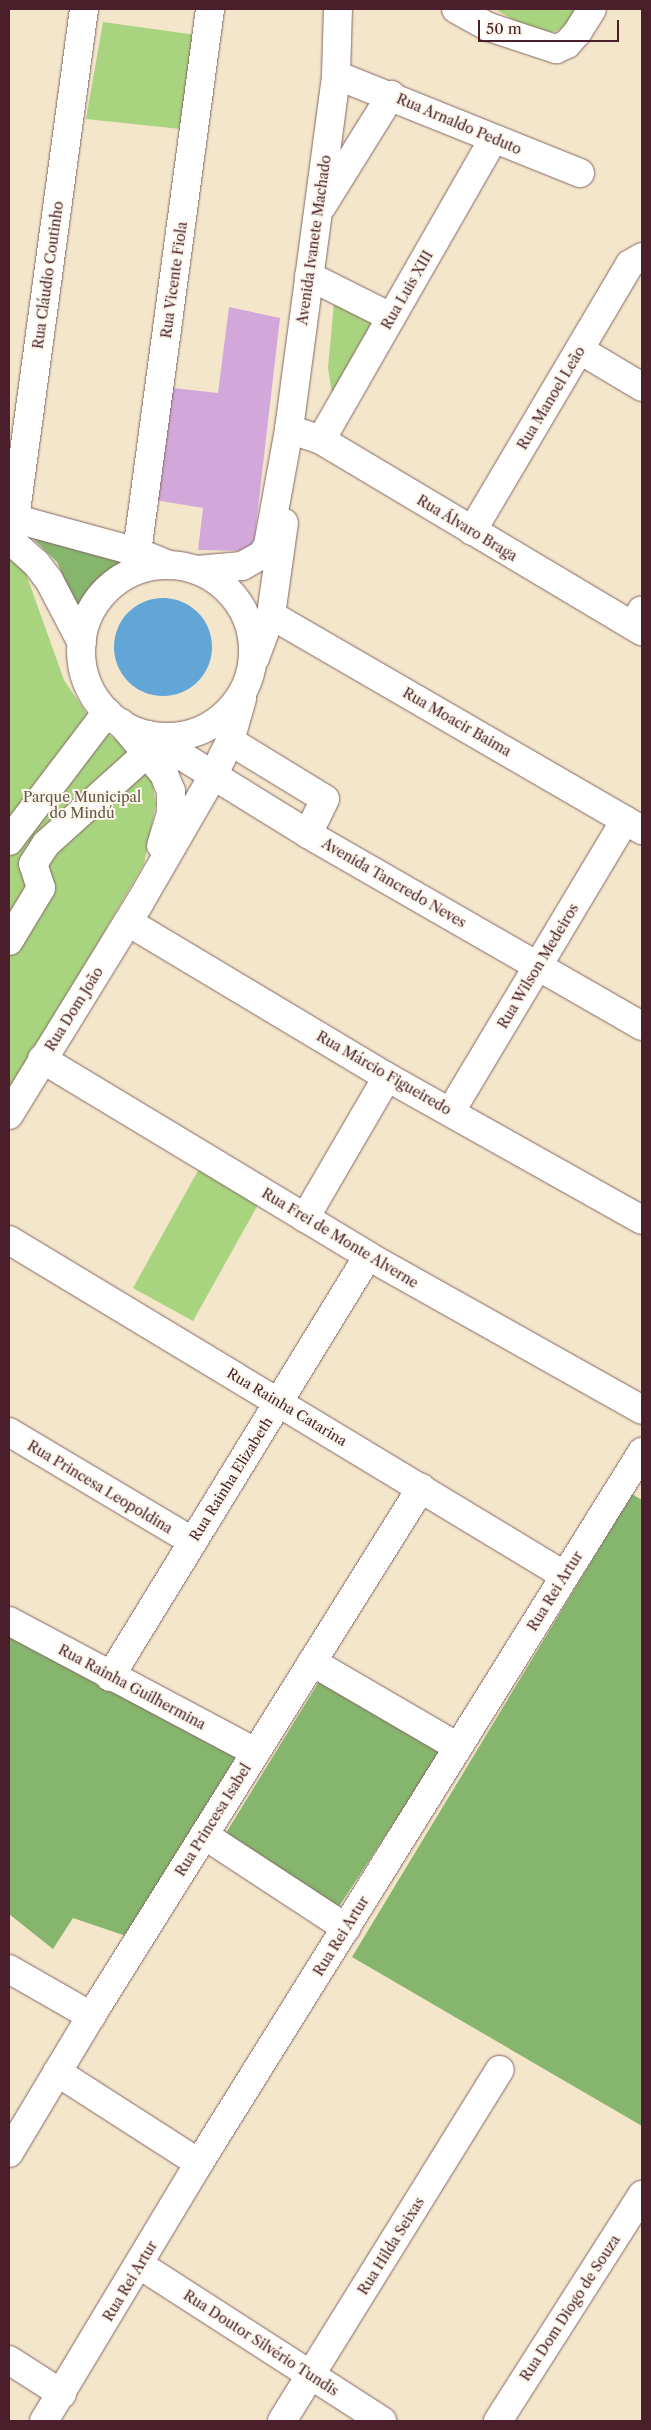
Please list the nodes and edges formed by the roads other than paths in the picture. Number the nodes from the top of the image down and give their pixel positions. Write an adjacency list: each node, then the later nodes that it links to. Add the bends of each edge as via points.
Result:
1 (84, 9): 19 (street, Rua Cláudio Coutinho)
2 (210, 9): 21 (street, Rua Vicente Fiola)
3 (338, 9): 6 (street, Avenida Ivanete Machado)
4 (456, 9): 5 (street, via 489,27 556,49 567,44)
5 (592, 9)
6 (336, 75): 7 (street, Rua Arnaldo Peduto); 10 (street, Avenida Ivanete Machado)
7 (391, 95): 8 (street, Rua Arnaldo Peduto); 10 (street)
8 (493, 140): 9 (street, Rua Arnaldo Peduto); 13 (street, Rua Luis XIII)
9 (580, 174)
10 (317, 215): 12 (street, Avenida Ivanete Machado)
11 (636, 261): 14 (street, Rua Manoel Leão)
12 (309, 276): 13 (street); 16 (street, Avenida Ivanete Machado)
13 (391, 317): 17 (street, Rua Luis XIII)
14 (580, 350): 15 (street); 20 (street, Rua Manoel Leão)
15 (642, 387)
16 (289, 429): 17 (street, Rua Álvaro Braga); 18 (street, Avenida Ivanete Machado)
17 (321, 440): 20 (street, Rua Álvaro Braga)
18 (283, 471): 23 (street, Avenida Ivanete Machado, via 268,544 262,555 242,566); 24 (street, Avenida Ivanete Machado, via 282,552)
19 (11, 529): 21 (street); 26 (street, via 49,580)
20 (472, 531): 25 (street, Rua Álvaro Braga)
21 (137, 552): 22 (street)
22 (170, 565): 23 (street); 26 (street, via 128,574 111,586 97,602 87,622)
23 (197, 570): 27 (street, via 230,592 242,608 253,647)
24 (271, 615): 27 (street, Avenida Ivanete Machado); 32 (street, Rua Moacir Baima)
25 (639, 622)
26 (82, 643): 28 (street, via 87,680)
27 (248, 677): 29 (street, Rua Dom João); 30 (street, via 222,717 187,735)
28 (114, 718): 30 (street); 34 (street)
29 (230, 741): 31 (street, Rua Dom João); 33 (street, via 325,798)
30 (148, 744): 31 (street, Avenida Tancredo Neves); 36 (street, via 46,844); 37 (street, Rua Dom João, via 167,782 171,813)
31 (213, 776): 33 (street, Avenida Tancredo Neves); 37 (street, Rua Dom João)
32 (633, 825): 39 (street, Rua Wilson Medeiros)
33 (308, 834): 39 (street, Avenida Tancredo Neves)
34 (9, 841)
35 (9, 847): 36 (street)
36 (33, 864): 38 (street, via 41,888)
37 (133, 913): 41 (street, Rua Dom João); 42 (street, Rua Márcio Figueiredo)
38 (9, 942)
39 (538, 966): 40 (street, Avenida Tancredo Neves); 43 (street, Rua Wilson Medeiros)
40 (642, 1026)
41 (42, 1059): 44 (street, Rua Dom João); 45 (street, Rua Frei de Monte Alverne)
42 (387, 1077): 43 (street, Rua Márcio Figueiredo); 45 (street)
43 (451, 1111): 46 (street, Rua Márcio Figueiredo)
44 (9, 1114)
45 (305, 1218): 48 (street, Rua Frei de Monte Alverne)
46 (642, 1220)
47 (9, 1240): 49 (street, Rua Rainha Catarina)
48 (368, 1256): 49 (street, Rua Rainha Elizabeth); 50 (street, Rua Frei de Monte Alverne)
49 (280, 1402): 53 (street, Rua Rainha Catarina); 54 (street, Rua Rainha Elizabeth)
50 (642, 1410)
51 (9, 1432): 54 (street, Rua Princesa Leopoldina)
52 (642, 1452): 55 (street, Rua Rei Artur)
53 (421, 1488): 55 (street, Rua Rainha Catarina); 57 (street, Rua Princesa Isabel)
54 (192, 1542): 58 (street, Rua Rainha Elizabeth)
55 (564, 1575): 59 (street, Rua Rei Artur)
56 (9, 1621): 58 (street, Rua Rainha Guilhermina)
57 (312, 1662): 59 (street); 60 (street, Rua Princesa Isabel)
58 (110, 1676): 60 (street, Rua Rainha Guilhermina)
59 (458, 1748): 62 (street, Rua Rei Artur)
60 (255, 1752): 61 (street, Rua Princesa Isabel)
61 (204, 1835): 62 (street); 64 (street, Rua Princesa Isabel)
62 (346, 1928): 68 (street, Rua Rei Artur)
63 (9, 1969): 64 (street)
64 (90, 2016): 66 (street, Rua Princesa Isabel)
65 (500, 2070): 72 (street, Rua Hilda Seixas)
66 (57, 2072): 67 (street, Rua Princesa Isabel); 68 (street)
67 (9, 2153)
68 (199, 2163): 70 (street, Rua Rei Artur)
69 (642, 2195): 77 (street, Rua Dom Diogo de Souza)
70 (140, 2265): 72 (street, Rua Doutor Silvério Tundis); 73 (street, Rua Rei Artur)
71 (9, 2360): 73 (street)
72 (311, 2374): 75 (street, Rua Hilda Seixas); 76 (street, Rua Doutor Silvério Tundis)
73 (62, 2394): 74 (street, Rua Rei Artur)
74 (44, 2421)
75 (282, 2421)
76 (382, 2421)
77 (498, 2421)

